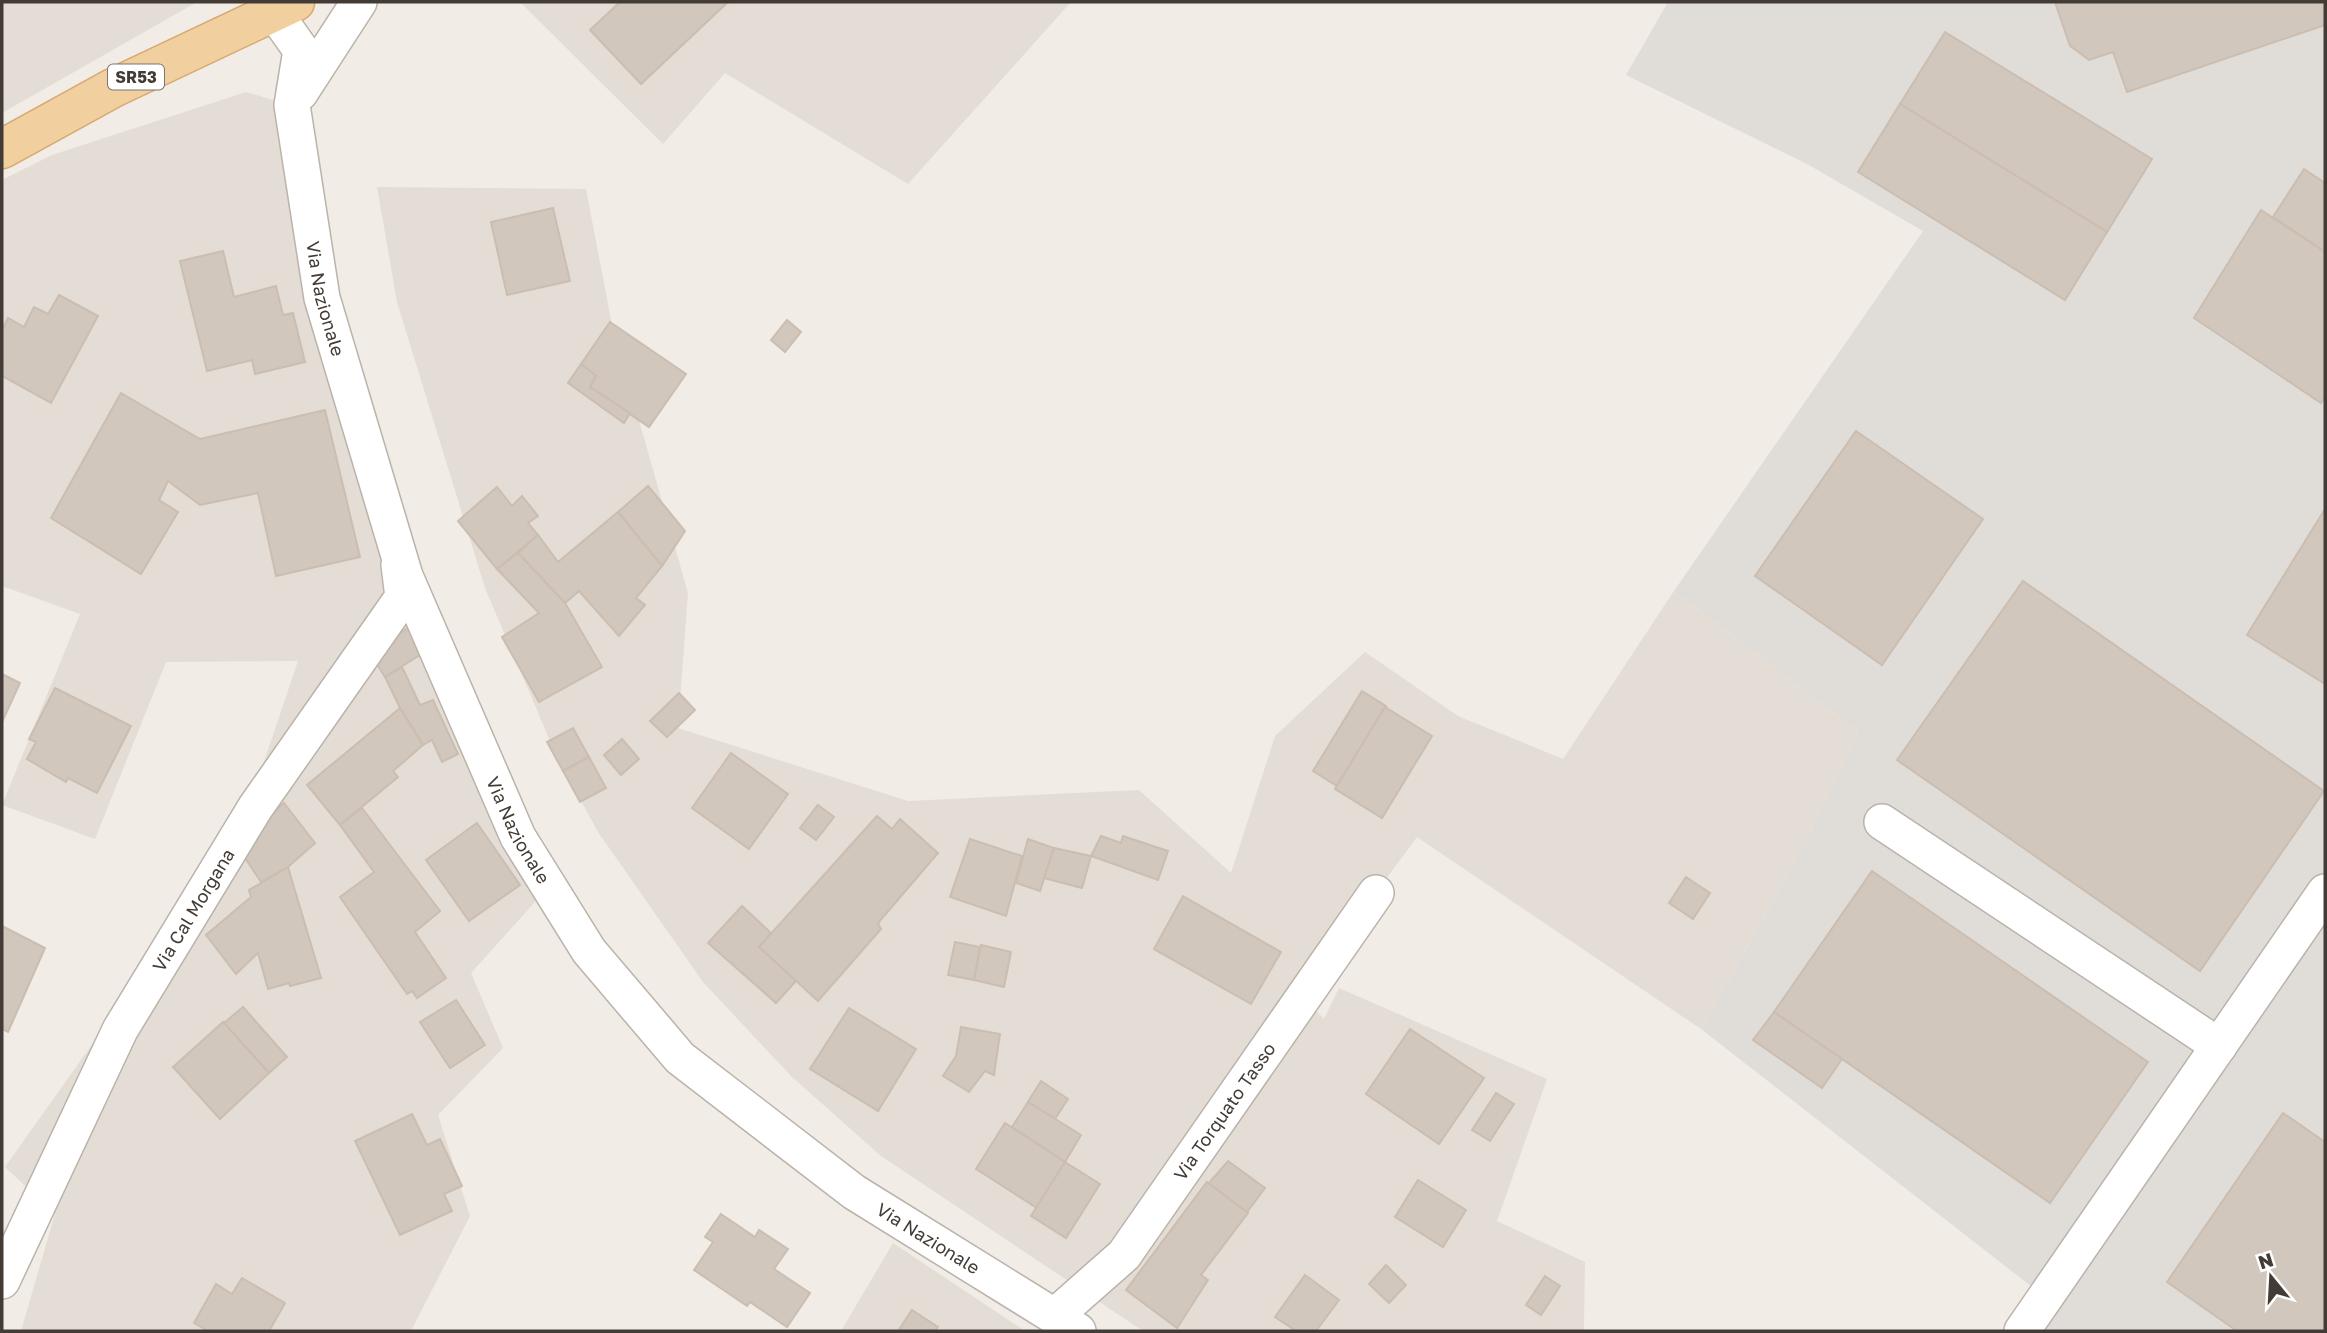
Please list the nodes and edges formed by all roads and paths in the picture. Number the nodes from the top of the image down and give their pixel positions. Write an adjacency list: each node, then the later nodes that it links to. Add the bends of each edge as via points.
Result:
1 (359, 2): 3 (street)
2 (285, 7): 3 (street, Via Nazionale, via 301,50); 4 (main road, SR53, via 113,88)
3 (292, 105): 5 (street, Via Nazionale, via 322,298)
4 (2, 149)
5 (398, 555): 10 (street, Via Cal Morgana, via 403,597 255,808 120,1030); 11 (street, Via Nazionale, via 518,837 589,951 680,1058 853,1192)
6 (1882, 822): 9 (street)
7 (2325, 892): 9 (street)
8 (1376, 893): 11 (street, Via Torquato Tasso, via 1124,1255)
9 (2219, 1046): 12 (street)
10 (2, 1282)
11 (1067, 1323)
12 (2022, 1331)

